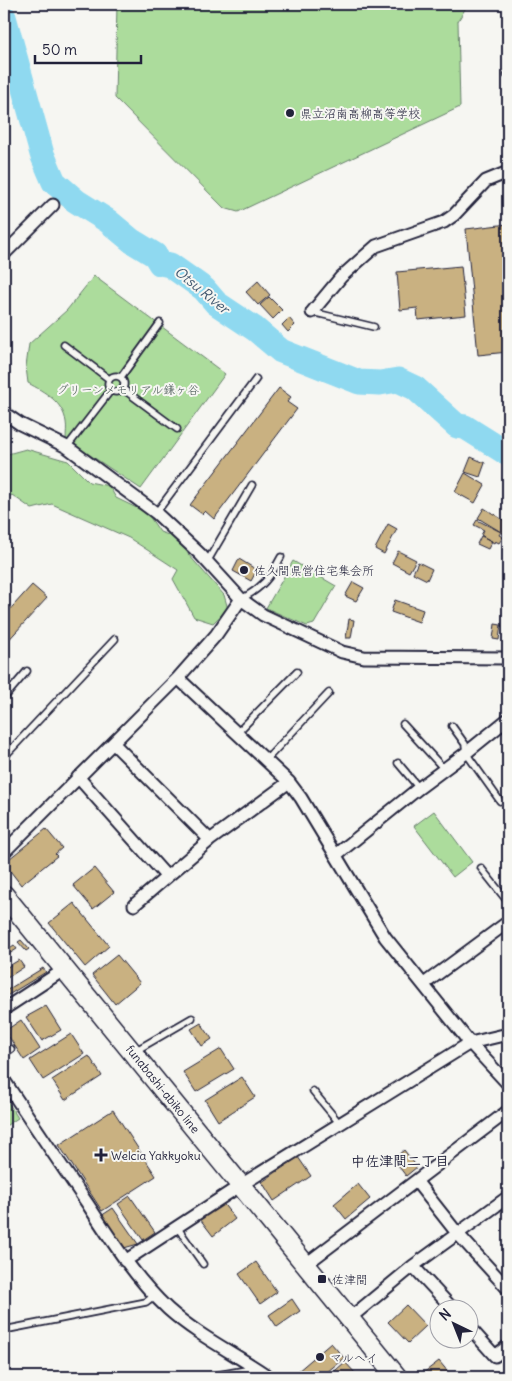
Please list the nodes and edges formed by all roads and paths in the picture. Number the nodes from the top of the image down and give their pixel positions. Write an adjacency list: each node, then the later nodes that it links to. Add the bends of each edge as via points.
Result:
1 (508, 172): 4 (street, via 486,181 444,222 376,246 341,277)
2 (53, 205): 3 (street)
3 (4, 254)
4 (312, 312): 6 (lane)
5 (160, 323): 8 (lane)
6 (374, 327)
7 (64, 345): 9 (lane)
8 (121, 377): 9 (lane); 11 (lane, via 125,385)
9 (109, 378): 12 (lane)
10 (256, 379): 17 (lane)
11 (123, 389): 12 (lane, via 119,392); 14 (lane)
12 (111, 390): 15 (lane)
13 (4, 413): 15 (street)
14 (177, 429)
15 (67, 447): 17 (street)
16 (252, 485): 19 (lane)
17 (156, 512): 19 (street)
18 (282, 557): 20 (lane, via 270,578)
19 (207, 562): 20 (street)
20 (241, 599): 22 (street, via 263,615 306,636 342,652 364,657); 25 (street, via 216,635)
21 (115, 639): 34 (lane)
22 (508, 658)
23 (27, 671): 27 (lane)
24 (298, 672): 31 (lane)
25 (178, 678): 31 (street); 32 (street)
26 (329, 694): 35 (lane)
27 (4, 698)
28 (508, 719): 33 (street)
29 (403, 724): 37 (lane)
30 (452, 726): 33 (lane, via 465,744)
31 (237, 733): 35 (street)
32 (113, 742): 38 (street); 42 (street)
33 (466, 753): 37 (street); 41 (lane)
34 (4, 757)
35 (266, 760): 39 (street)
36 (398, 763): 40 (lane)
37 (444, 769): 40 (street)
38 (78, 778): 43 (street); 46 (street)
39 (289, 782): 42 (street); 44 (street)
40 (419, 788): 44 (street)
41 (500, 801)
42 (210, 840): 46 (street)
43 (4, 852)
44 (336, 855): 52 (street, via 385,937)
45 (481, 868): 48 (lane)
46 (167, 877): 49 (street)
47 (4, 895): 51 (main road, funabashi-abiko line)
48 (508, 902)
49 (134, 905)
50 (508, 922): 52 (street)
51 (65, 969): 53 (street); 58 (main road, funabashi-abiko line)
52 (424, 984): 56 (street)
53 (4, 1009)
54 (192, 1018): 58 (lane)
55 (508, 1034): 56 (street)
56 (470, 1043): 61 (street); 64 (street)
57 (11, 1049): 59 (lane)
58 (133, 1052): 66 (main road, funabashi-abiko line)
59 (4, 1053)
60 (4, 1080): 70 (street)
61 (508, 1084)
62 (313, 1091): 64 (lane)
63 (508, 1111): 65 (street)
64 (340, 1124): 66 (street)
65 (416, 1181): 69 (street); 72 (street)
66 (241, 1185): 68 (street); 72 (main road, funabashi-abiko line)
67 (508, 1197): 69 (street)
68 (177, 1227): 70 (street); 71 (lane)
69 (458, 1233): 73 (street); 74 (street)
70 (125, 1261): 75 (street)
71 (203, 1264)
72 (305, 1265): 77 (main road, funabashi-abiko line)
73 (413, 1266): 76 (street); 77 (street)
74 (508, 1289)
75 (155, 1295): 78 (lane, via 146,1302); 81 (street, via 195,1330)
76 (443, 1298)
77 (350, 1318): 84 (main road, funabashi-abiko line)
78 (4, 1330)
79 (480, 1339): 80 (street, via 495,1356)
80 (508, 1346)
81 (250, 1363): 82 (lane, via 246,1370); 83 (street)
82 (206, 1377)
83 (269, 1377)
84 (397, 1377)

